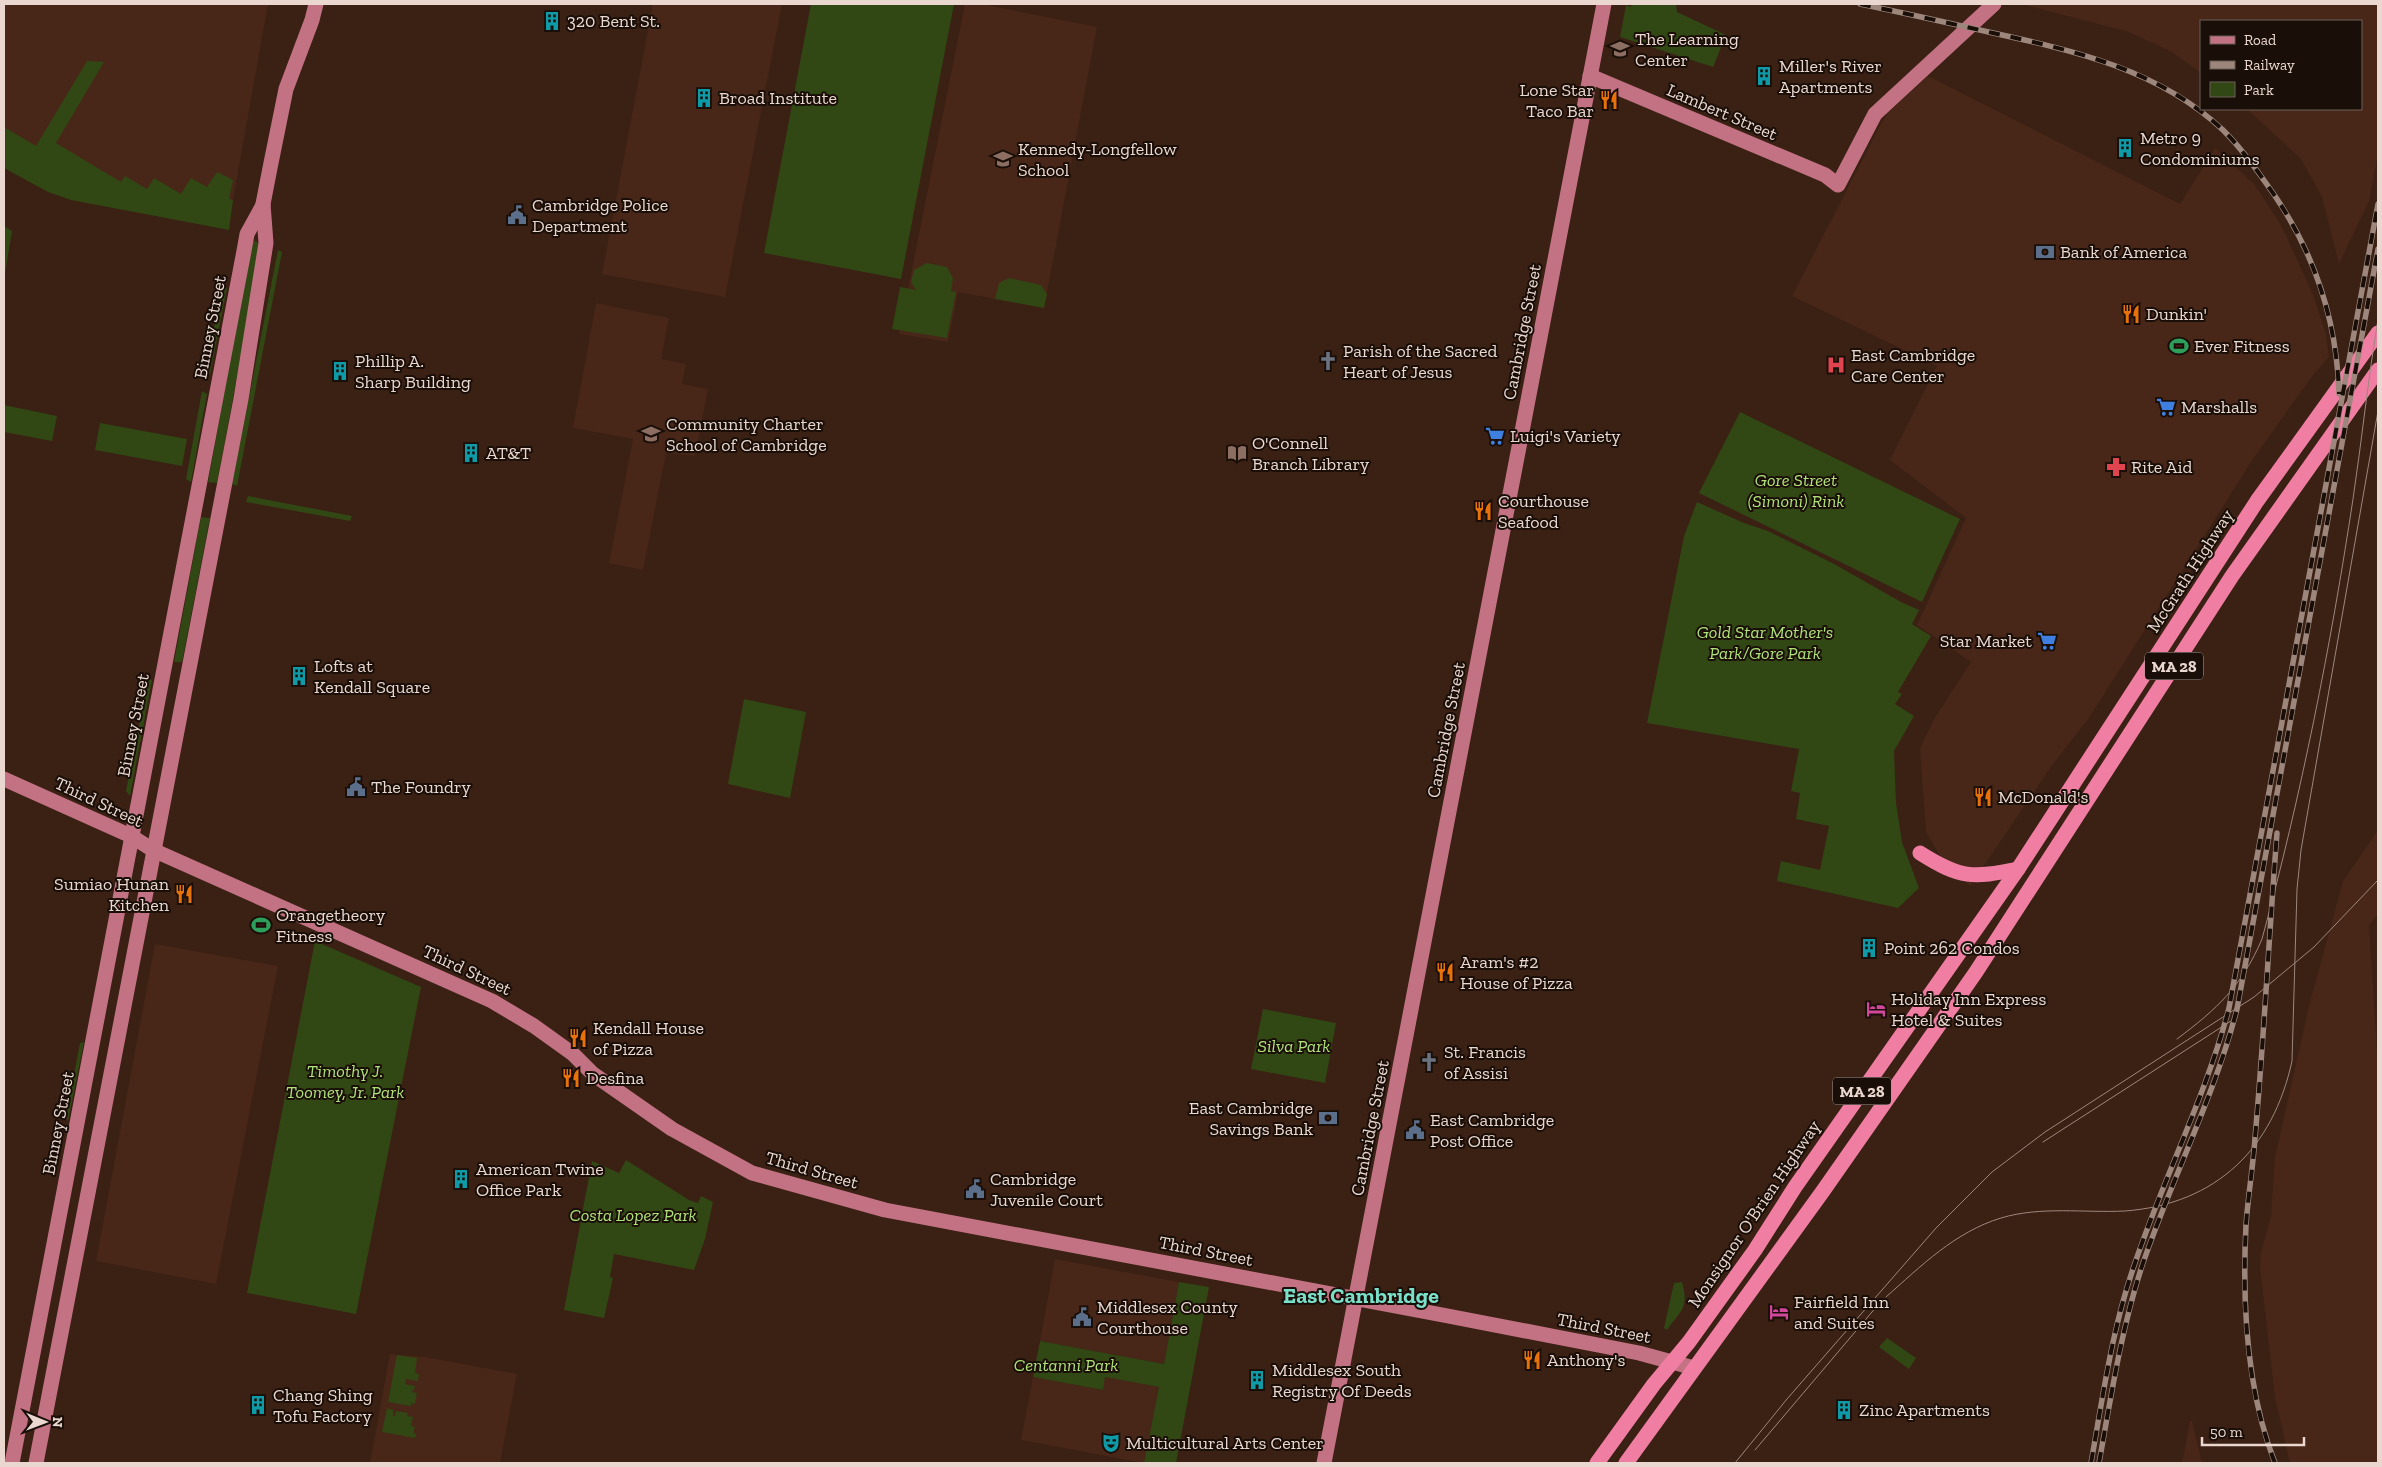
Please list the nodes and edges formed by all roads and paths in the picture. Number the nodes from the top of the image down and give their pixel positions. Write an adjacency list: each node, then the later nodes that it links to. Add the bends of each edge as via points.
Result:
1 (316, 4): 5 (main road, Binney Street, via 286,89)
2 (1604, 4): 4 (main road, Cambridge Street)
3 (1994, 4): 4 (main road, Lambert Street, via 1875,114 1838,186 1826,175)
4 (1590, 76): 14 (main road, Cambridge Street)
5 (263, 204): 9 (main road, Binney Street, via 247,234); 10 (main road, Binney Street, via 266,243 241,399)
6 (2378, 333): 12 (highway, McGrath Highway / MA 28, via 2281,467)
7 (2378, 370): 16 (highway, MA 28, via 2218,597 1992,948)
8 (4, 779): 9 (main road, Third Street)
9 (131, 836): 10 (main road, Third Street); 17 (main road, Binney Street)
10 (153, 850): 14 (main road, Third Street, via 514,1013 672,1129 752,1173 885,1210); 18 (main road, Binney Street)
11 (1920, 853): 12 (highway, via 1965,875)
12 (2018, 869): 13 (highway, McGrath Highway / MA 28)
13 (1973, 934): 15 (highway, Monsignor O'Brien Highway / MA 28, via 1795,1187 1755,1250)
14 (1356, 1298): 15 (main road, Third Street); 19 (main road, Cambridge Street)
15 (1672, 1362): 16 (main road, Third Street); 20 (highway, Monsignor O'Brien Highway / MA 28)
16 (1694, 1368): 21 (highway, MA 28)
17 (12, 1463)
18 (36, 1463)
19 (1324, 1463)
20 (1597, 1463)
21 (1626, 1463)

